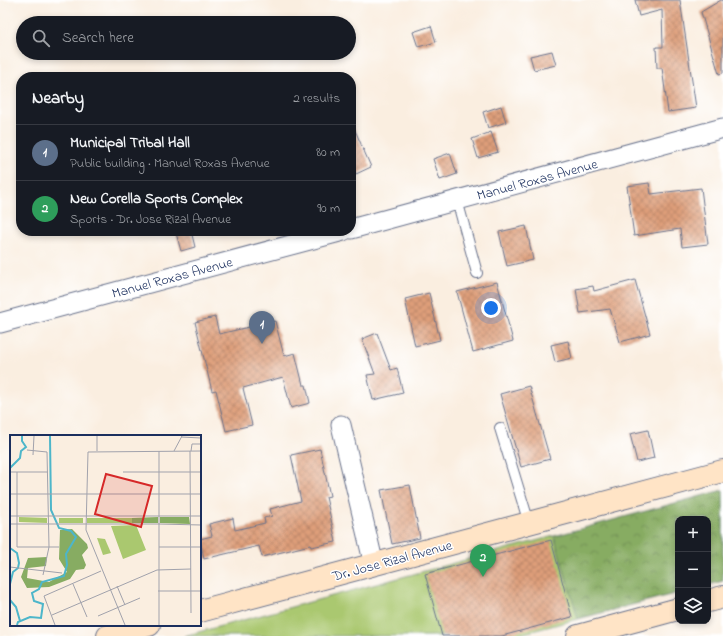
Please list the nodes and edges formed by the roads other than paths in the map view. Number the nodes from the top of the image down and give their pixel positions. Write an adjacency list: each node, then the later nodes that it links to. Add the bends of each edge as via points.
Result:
1 (723, 128): 2 (street, Manuel Roxas Avenue)
2 (458, 200): 3 (street, Manuel Roxas Avenue); 5 (lane)
3 (356, 228)
4 (324, 236): 6 (street, Manuel Roxas Avenue)
5 (477, 273)
6 (0, 323)
7 (341, 426): 11 (street)
8 (500, 428): 10 (lane)
9 (723, 471): 10 (main road, Dr. Jose Rizal Avenue)
10 (529, 523): 11 (main road, Dr. Jose Rizal Avenue)
11 (374, 565): 15 (main road, Dr. Jose Rizal Avenue)
12 (723, 598): 13 (main road)
13 (711, 600)
14 (675, 610): 18 (main road)
15 (201, 611)
16 (145, 626): 17 (main road)
17 (108, 636)
18 (578, 636)

